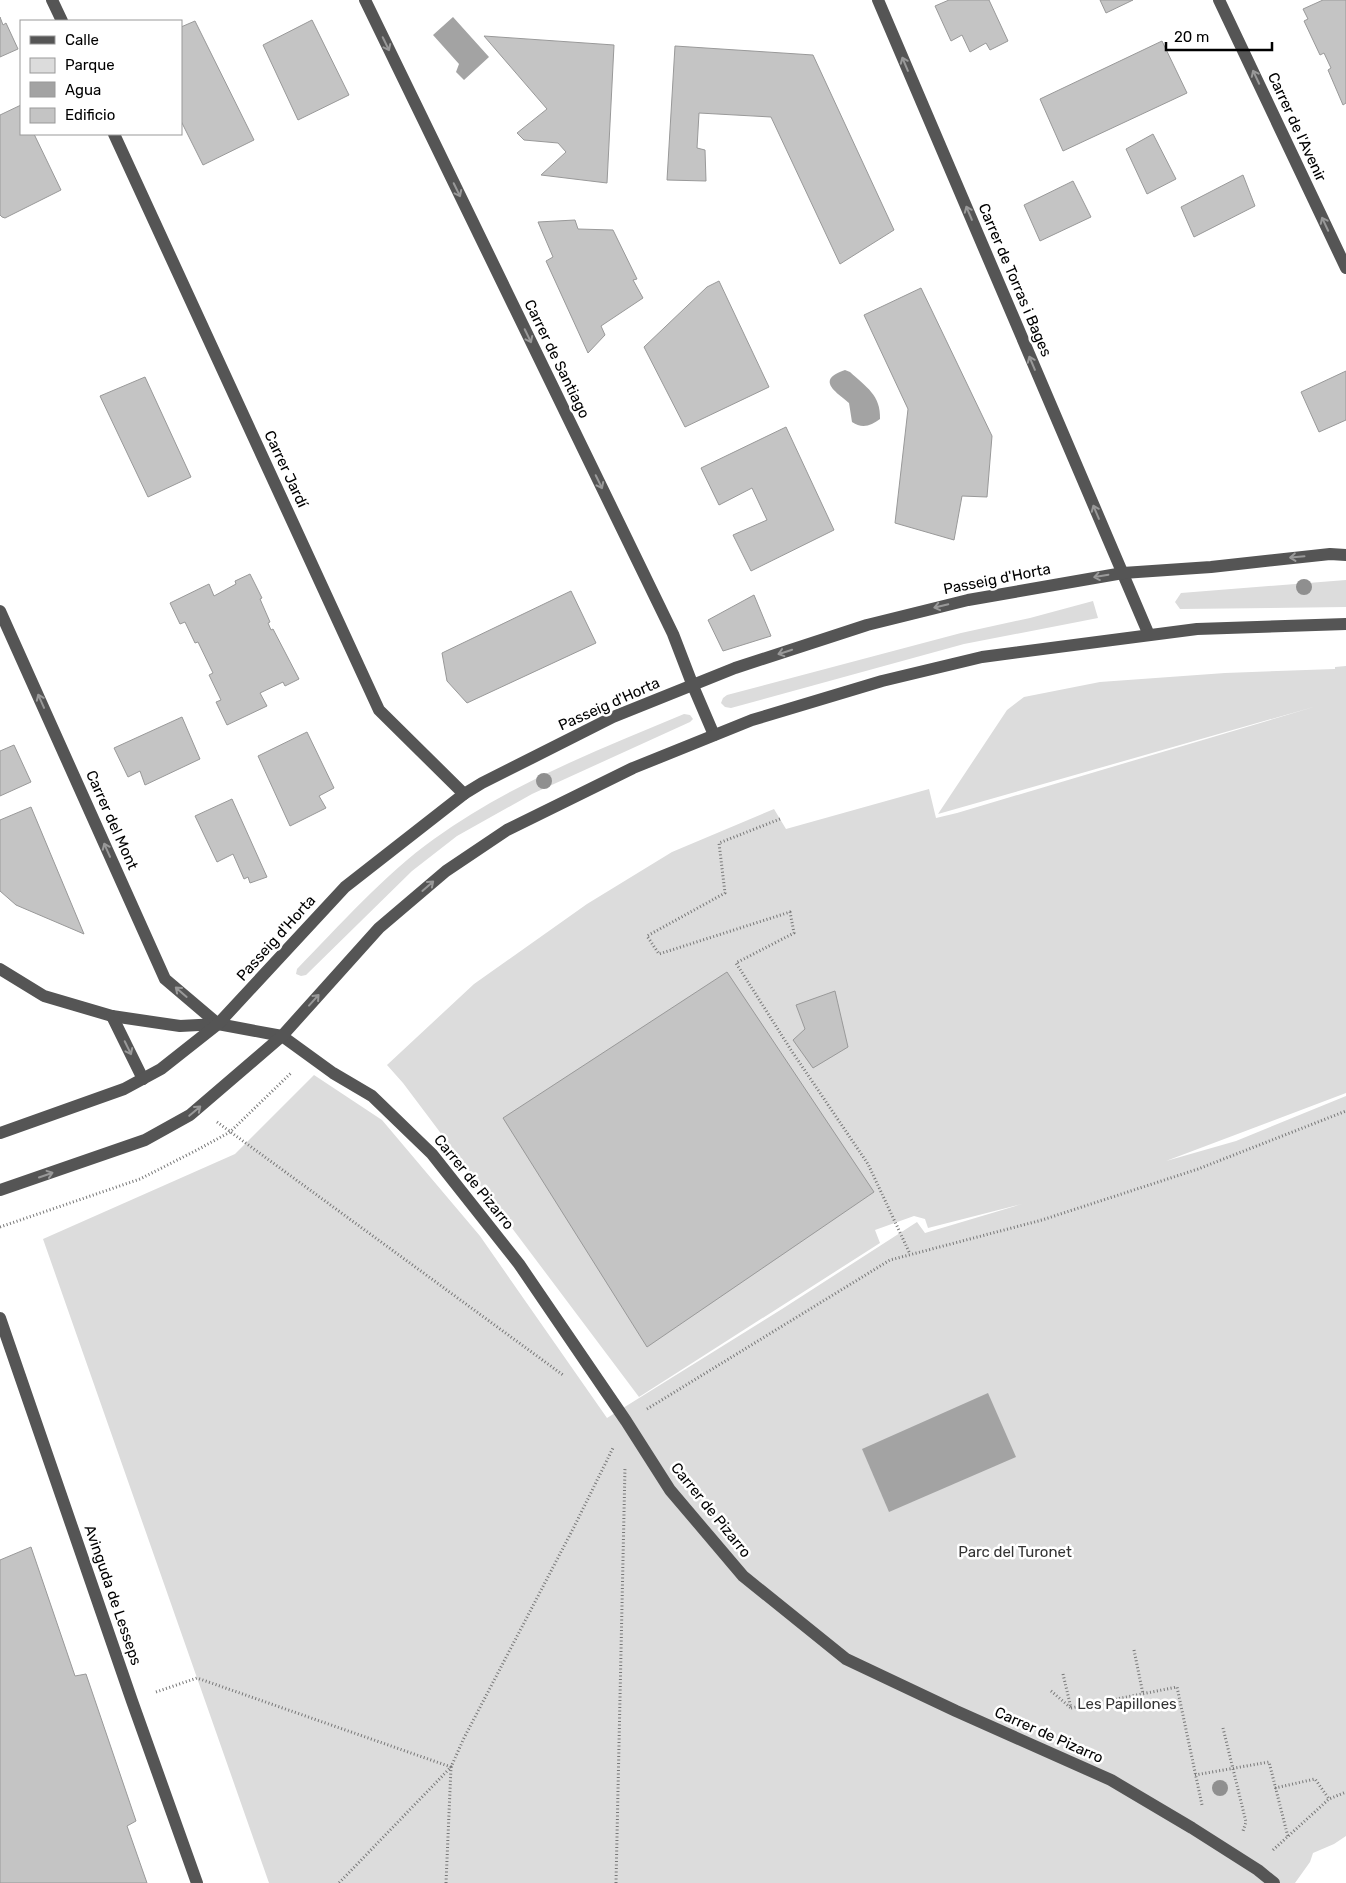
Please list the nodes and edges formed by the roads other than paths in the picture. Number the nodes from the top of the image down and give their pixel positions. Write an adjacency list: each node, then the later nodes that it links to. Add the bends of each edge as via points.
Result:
1 (52, 0): 5 (street)
2 (365, 0): 13 (street, Carrer de Santiago, one-way to 13, via 673,634)
3 (878, 0): 9 (street, Carrer de Torras i Bages, one-way to 3)
4 (1219, 0): 7 (street, Carrer de l'Avenir, one-way to 4)
5 (62, 20)
6 (114, 135): 15 (street, Carrer Jardí, via 379,710)
7 (1346, 268)
8 (1346, 555): 9 (street, Passeig d'Horta, one-way to 9)
9 (1123, 573): 12 (street, Carrer de Torras i Bages); 13 (street, Passeig d'Horta, one-way to 13, via 968,600 867,625 735,668)
10 (0, 611): 18 (street, Carrer del Mont, one-way to 10, via 165,978)
11 (1346, 624): 12 (street, via 1197,629)
12 (1149, 635): 14 (street, via 982,656 882,681 752,720)
13 (693, 686): 14 (street, Carrer de Santiago); 15 (street, Passeig d'Horta, via 613,717)
14 (714, 735): 19 (street, one-way to 14, via 379,928 446,871 516,826 633,768)
15 (464, 794): 18 (street, Passeig d'Horta, via 345,887)
16 (0, 969): 17 (street, Carrer de Pizarro, via 44,996)
17 (112, 1016): 18 (street, Carrer de Pizarro, via 180,1026); 20 (street, one-way to 20)
18 (218, 1024): 19 (street, Carrer de Pizarro); 20 (street, Passeig d'Horta, via 161,1069)
19 (282, 1036): 22 (street, one-way to 19, via 145,1140 190,1115); 25 (street, Carrer de Pizarro, via 372,1096 432,1154 519,1264 670,1490 743,1576 846,1659 1111,1780 1192,1828)
20 (143, 1079): 21 (street, Passeig d'Horta, via 124,1090)
21 (0, 1133)
22 (0, 1190)
23 (0, 1318): 24 (street, Avinguda de Lesseps)
24 (197, 1883)
25 (1274, 1883)

